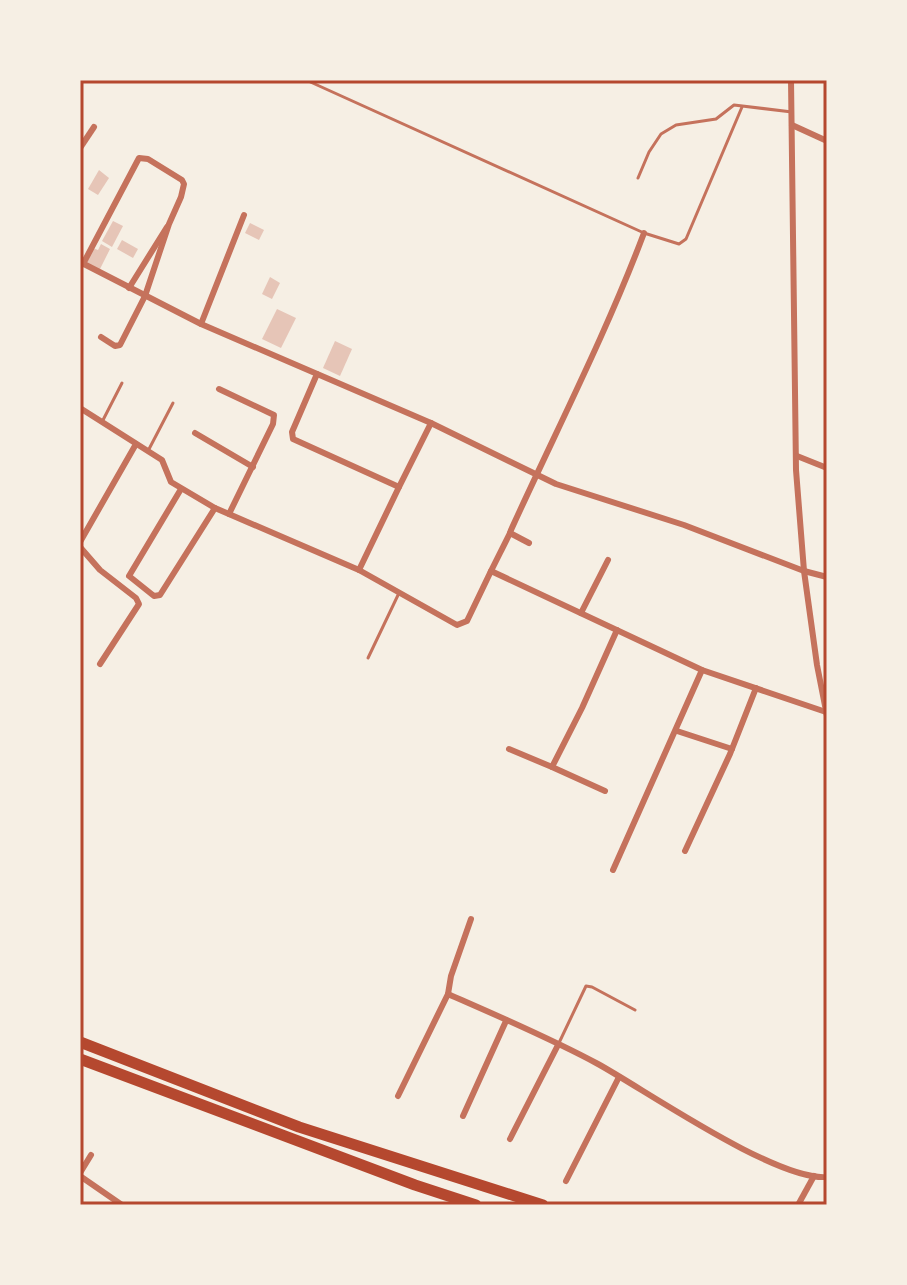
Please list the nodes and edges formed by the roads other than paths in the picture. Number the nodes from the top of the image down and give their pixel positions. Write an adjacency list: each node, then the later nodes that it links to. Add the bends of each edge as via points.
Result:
1 (306, 80): 12 (lane)
2 (791, 80): 4 (street)
3 (742, 107): 4 (lane); 9 (lane, via 734,105 716,119 676,125 661,134); 12 (lane, via 686,239 679,244)
4 (792, 112): 5 (street)
5 (792, 125): 7 (street); 28 (street)
6 (94, 127): 8 (street)
7 (827, 141)
8 (80, 149)
9 (638, 178)
10 (244, 215): 16 (street)
11 (169, 224): 13 (street, via 184,184 177,175 139,158); 14 (street); 15 (street)
12 (644, 233): 31 (street, via 583,377)
13 (81, 263): 14 (street)
14 (129, 288): 15 (street)
15 (145, 296): 16 (street); 17 (street, via 120,345)
16 (201, 324): 18 (street)
17 (101, 337)
18 (317, 374): 24 (street); 32 (street, via 293,439)
19 (122, 383): 23 (lane)
20 (219, 389): 29 (street, via 274,415)
21 (173, 403): 27 (lane)
22 (80, 408): 23 (street)
23 (102, 422): 26 (street)
24 (431, 423): 31 (street); 32 (street)
25 (195, 433): 29 (street)
26 (136, 444): 27 (street); 38 (street)
27 (148, 451): 33 (street, via 162,460 171,482)
28 (797, 456): 30 (street); 42 (street)
29 (253, 467): 35 (street)
30 (827, 468)
31 (535, 473): 36 (street); 42 (street)
32 (399, 487): 40 (street)
33 (181, 489): 34 (street); 34 (street, via 128,577 154,596 160,595)
34 (215, 508): 35 (street)
35 (229, 514): 40 (street)
36 (510, 533): 37 (street); 41 (street)
37 (529, 543)
38 (80, 544): 48 (street, via 139,604)
39 (608, 560): 45 (street)
40 (359, 570): 44 (street)
41 (491, 571): 44 (street, via 462,624); 45 (street)
42 (804, 571): 43 (street); 49 (street)
43 (827, 577)
44 (399, 593): 47 (lane)
45 (581, 613): 46 (street)
46 (617, 630): 51 (street); 57 (street)
47 (368, 658)
48 (100, 664)
49 (817, 665): 50 (street); 53 (street)
50 (827, 669)
51 (702, 670): 52 (street); 54 (street)
52 (756, 688): 53 (street); 56 (street)
53 (827, 714)
54 (677, 731): 56 (street); 60 (street)
55 (509, 749): 57 (street)
56 (732, 749): 59 (street)
57 (552, 767): 58 (street)
58 (605, 791)
59 (685, 851)
60 (613, 870)
61 (471, 919): 62 (street)
62 (448, 994): 64 (street); 69 (street)
63 (635, 1010): 66 (lane, via 586,986)
64 (506, 1021): 66 (street); 70 (street)
65 (80, 1042): 79 (highway, via 299,1127)
66 (558, 1045): 68 (street); 71 (street)
67 (80, 1059): 78 (highway)
68 (619, 1077): 74 (street, via 745,1149); 76 (street)
69 (398, 1096)
70 (463, 1116)
71 (510, 1139)
72 (91, 1155): 73 (street)
73 (80, 1174): 77 (street)
74 (814, 1176): 75 (street); 80 (street)
75 (827, 1177)
76 (566, 1181)
77 (122, 1205)
78 (476, 1205)
79 (543, 1205)
80 (798, 1205)

